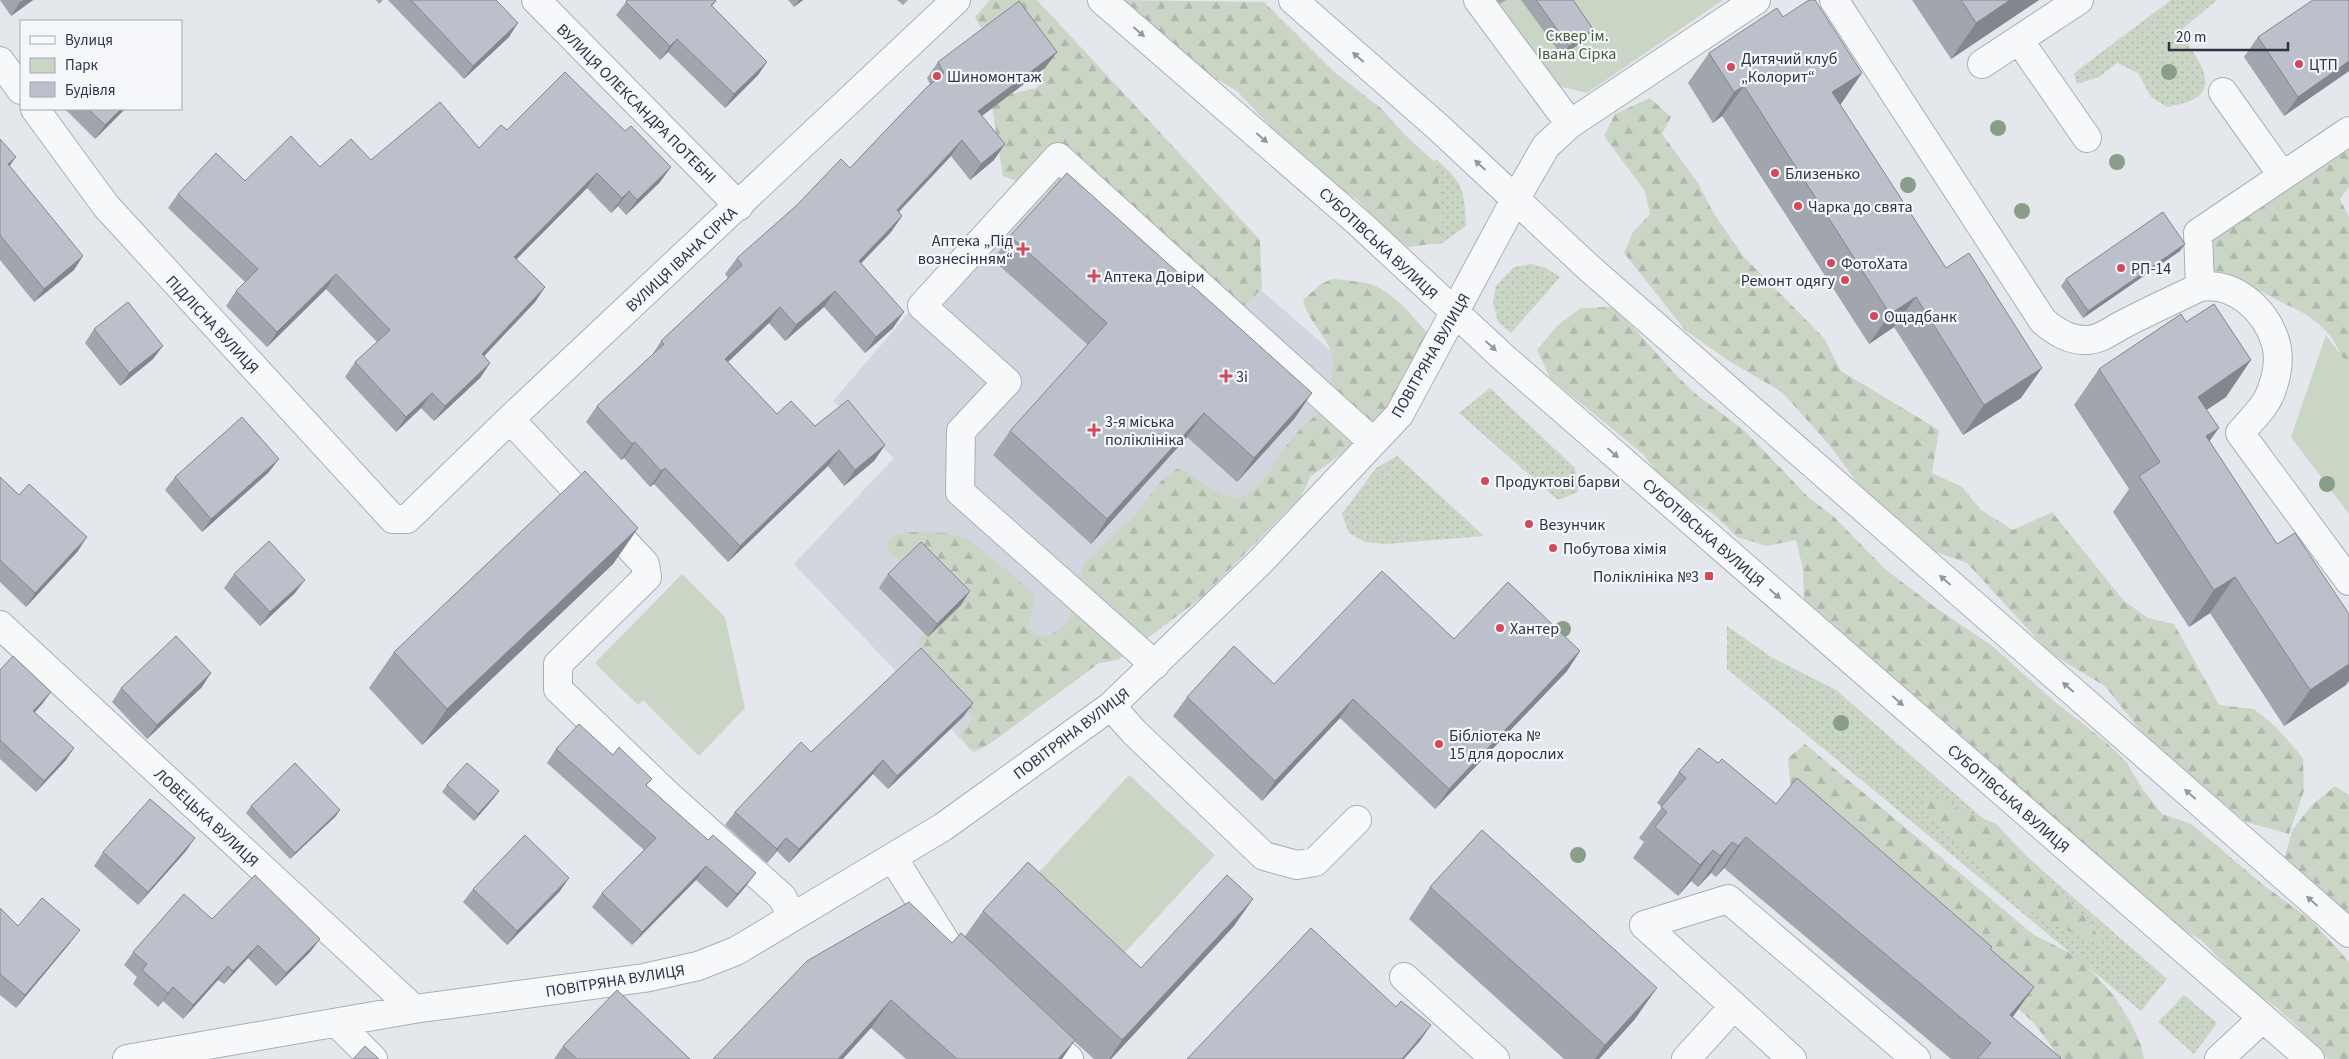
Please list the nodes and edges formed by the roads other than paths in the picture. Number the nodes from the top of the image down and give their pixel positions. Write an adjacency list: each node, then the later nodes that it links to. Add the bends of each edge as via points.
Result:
1 (536, 0): 20 (street, ВУЛИЦЯ ОЛЕКСАНДРА ПОТЕБНІ)
2 (956, 0): 20 (street, ВУЛИЦЯ ІВАНА СІРКА)
3 (1102, 0): 22 (street, СУБОТІВСЬКА ВУЛИЦЯ, one-way to 22, via 1359,223)
4 (1293, 0): 19 (street, one-way to 4)
5 (1478, 0): 15 (street)
6 (1756, 0): 15 (street, ПОВІТРЯНА ВУЛИЦЯ)
7 (1834, 0): 21 (street, via 2044,321 2056,332 2088,340 2105,336)
8 (2079, 0): 9 (street)
9 (2019, 40): 11 (street); 17 (street)
10 (0, 61): 12 (street)
11 (1982, 64)
12 (20, 89)
13 (2223, 92): 18 (street)
14 (36, 110): 25 (street, ПІДЛІСНА ВУЛИЦЯ, via 106,206 393,519)
15 (1570, 124): 19 (street, ПОВІТРЯНА ВУЛИЦЯ, via 1546,146)
16 (2349, 131): 18 (street)
17 (2087, 138)
18 (2282, 175): 21 (street, via 2198,233)
19 (1516, 198): 22 (street, ПОВІТРЯНА ВУЛИЦЯ); 33 (street, one-way to 19, via 1588,267)
20 (739, 206): 23 (street, ВУЛИЦЯ ІВАНА СІРКА)
21 (2200, 287): 26 (street, via 2211,285 2234,292 2254,305 2268,323 2277,345 2276,377 2272,392 2240,433)
22 (1454, 314): 24 (street, ПОВІТРЯНА ВУЛИЦЯ, via 1399,415); 39 (street, СУБОТІВСЬКА ВУЛИЦЯ, one-way to 39)
23 (510, 419): 25 (street, ВУЛИЦЯ ІВАНА СІРКА); 32 (street, via 646,564 647,577 558,664 558,689 669,796 782,897)
24 (1374, 442): 28 (street, ПОВІТРЯНА ВУЛИЦЯ, via 1261,561); 28 (street, via 1058,157 922,306 1008,382 961,431 960,492)
25 (407, 520)
26 (2349, 581)
27 (0, 625): 37 (street, ЛОВЕЦЬКА ВУЛИЦЯ)
28 (1155, 665): 29 (street, ПОВІТРЯНА ВУЛИЦЯ)
29 (1111, 706): 30 (street, via 1264,856 1297,865 1315,862); 31 (street, ПОВІТРЯНА ВУЛИЦЯ, via 943,827)
30 (1357, 820)
31 (893, 858): 32 (street, ПОВІТРЯНА ВУЛИЦЯ); 35 (street, via 947,944)
32 (792, 916): 37 (street, ПОВІТРЯНА ВУЛИЦЯ, via 736,951 698,966 644,978)
33 (2349, 933)
34 (1404, 977): 44 (street)
35 (983, 978)
36 (1734, 1006): 45 (street); 46 (street); 47 (street, via 1644,925 1728,899)
37 (414, 1010): 40 (street, ПОВІТРЯНА ВУЛИЦЯ)
38 (1019, 1012): 43 (street)
39 (2263, 1018): 48 (street); 49 (street, СУБОТІВСЬКА ВУЛИЦЯ)
40 (337, 1023): 41 (street, ПОВІТРЯНА ВУЛИЦЯ); 42 (street)
41 (127, 1059)
42 (373, 1059)
43 (1069, 1059)
44 (1494, 1059)
45 (1686, 1059)
46 (1792, 1059)
47 (1916, 1059)
48 (2219, 1059)
49 (2310, 1059)

